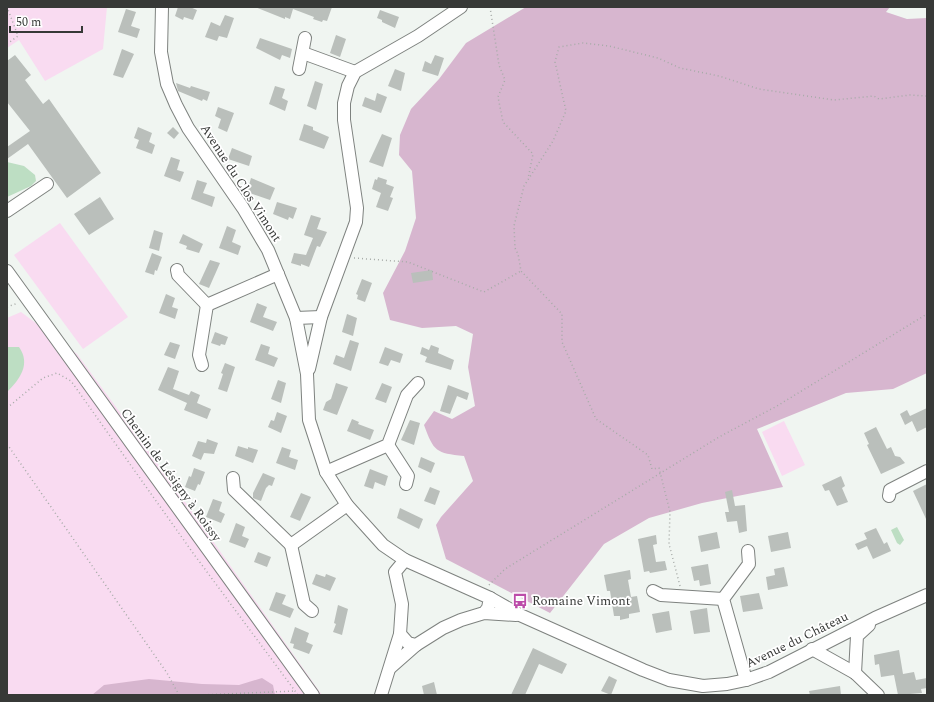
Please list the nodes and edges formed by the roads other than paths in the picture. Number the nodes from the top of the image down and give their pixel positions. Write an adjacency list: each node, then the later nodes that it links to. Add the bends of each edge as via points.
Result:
1 (162, 7): 12 (street, Avenue du Clos Vimont, via 161,52 167,84 176,105 188,128 268,250)
2 (461, 7): 3 (street)
3 (444, 13): 7 (street, via 418,36)
4 (305, 38): 5 (street)
5 (303, 53): 6 (street); 7 (street)
6 (298, 69)
7 (355, 72): 14 (street, Avenue du Clos Vimont, via 344,102 344,120 357,208 356,222)
8 (47, 184): 9 (street)
9 (7, 211)
10 (177, 270): 13 (street, via 178,275)
11 (7, 271): 46 (street, Chemin de Lésigny à Roissy)
12 (278, 274): 13 (street); 15 (street, Avenue du Clos Vimont)
13 (207, 305): 16 (street, via 199,355)
14 (320, 317): 15 (street); 17 (street, Avenue du Clos Vimont)
15 (296, 318): 17 (street, Avenue du Clos Vimont)
16 (202, 365)
17 (307, 374): 21 (street, Avenue du Clos Vimont, via 310,420)
18 (418, 383): 19 (street, via 407,395)
19 (388, 445): 21 (street); 23 (street, via 408,476)
20 (927, 471): 24 (street, via 890,490)
21 (326, 472): 25 (street, Avenue du Clos Vimont)
22 (232, 478): 26 (street, via 234,490)
23 (406, 484)
24 (889, 496)
25 (347, 506): 26 (street); 27 (street, Avenue du Clos Vimont)
26 (291, 545): 35 (street, via 304,604)
27 (383, 545): 29 (street, Avenue du Clos Vimont); 30 (street, Avenue du Clos Vimont)
28 (748, 551): 34 (street, via 749,564)
29 (405, 560): 30 (street); 33 (street, Avenue du Clos Vimont)
30 (395, 572): 39 (street, Avenue du Clos Vimont, via 402,604)
31 (653, 591): 34 (street, via 661,595)
32 (927, 595): 38 (street, Avenue du Château)
33 (484, 596): 36 (street, via 488,608); 37 (street, Avenue du Château)
34 (723, 599): 44 (street)
35 (312, 610)
36 (484, 613): 37 (street, Avenue du Château); 40 (street, via 443,628)
37 (520, 615): 45 (street, Avenue du Château, via 669,680)
38 (875, 618): 41 (street, Avenue du Château); 43 (street, via 857,636)
39 (400, 634): 40 (street, via 408,643); 42 (street, Avenue du Clos Vimont)
40 (416, 645): 42 (street)
41 (812, 649): 43 (street); 44 (street, Avenue du Château, via 769,672)
42 (391, 666): 47 (street, Avenue du Clos Vimont)
43 (855, 673): 48 (street)
44 (746, 680): 45 (street, Avenue du Château)
45 (703, 690)
46 (313, 695)
47 (381, 695)
48 (878, 695)

